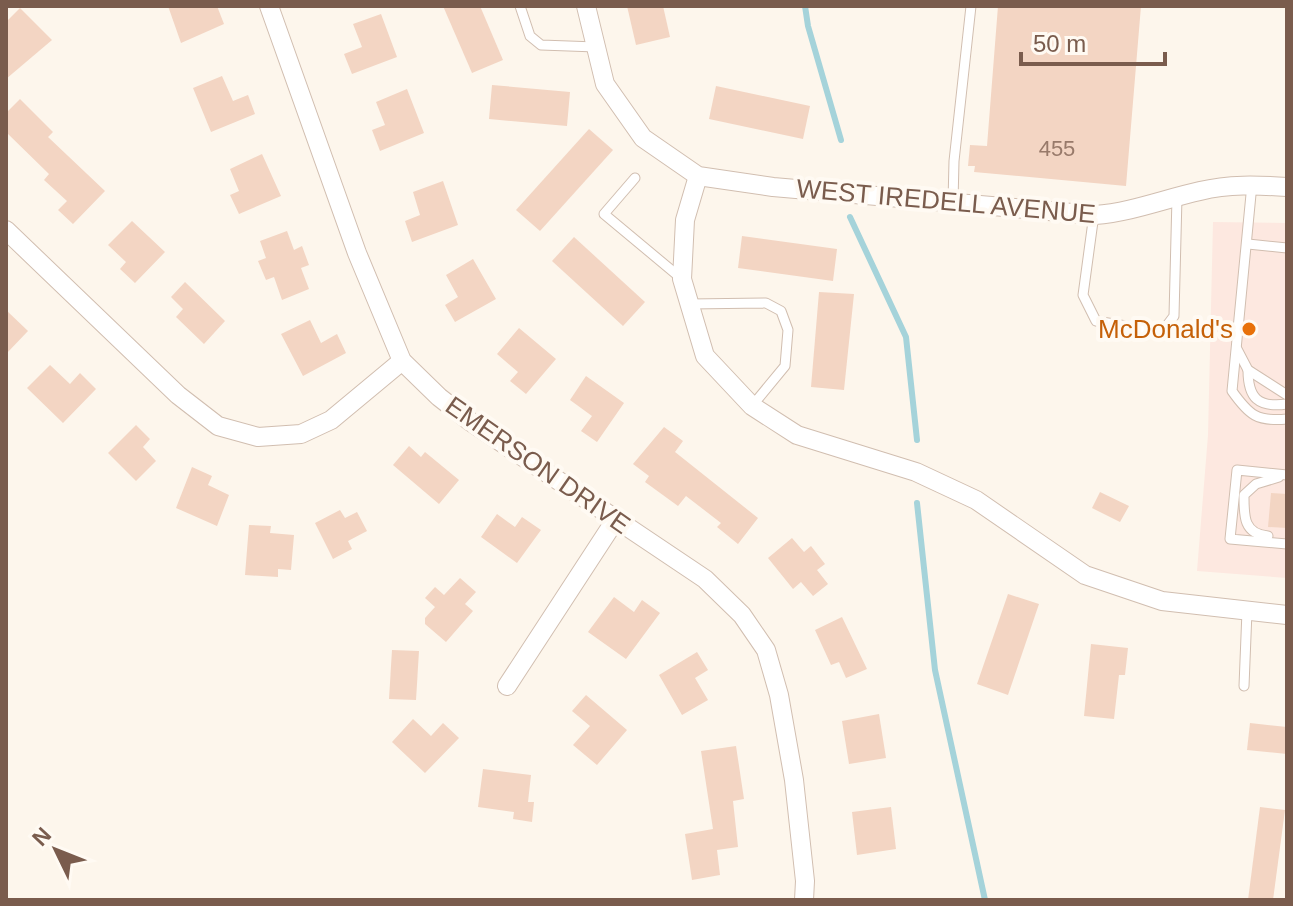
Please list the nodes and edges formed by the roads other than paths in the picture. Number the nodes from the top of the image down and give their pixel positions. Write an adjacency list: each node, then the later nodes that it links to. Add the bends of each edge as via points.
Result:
1 (269, 6): 19 (street, EMERSON DRIVE, via 357,253)
2 (520, 6): 5 (lane, via 530,36 541,45)
3 (586, 6): 5 (street)
4 (971, 6): 11 (lane)
5 (596, 47): 6 (street, via 605,84 643,138)
6 (698, 176): 11 (street, WEST IREDELL AVENUE); 16 (street, via 685,220)
7 (635, 178): 16 (lane, via 604,214)
8 (1252, 184): 9 (street, WEST IREDELL AVENUE); 10 (street, WEST IREDELL AVENUE); 14 (lane)
9 (1287, 187)
10 (1177, 197): 12 (street, WEST IREDELL AVENUE, via 1119,213); 12 (lane, via 1174,316 1162,332 1096,321 1083,295)
11 (953, 202): 12 (street, WEST IREDELL AVENUE)
12 (1094, 214)
13 (6, 230): 19 (street, via 178,395 218,426 258,437 301,434 331,420)
14 (1248, 244): 15 (lane); 18 (lane)
15 (1287, 248)
16 (682, 279): 17 (street)
17 (690, 304): 23 (street, via 705,356); 23 (lane, via 766,303 781,311 788,330 785,366)
18 (1237, 349): 20 (lane); 24 (lane, via 1232,391 1247,413 1269,421)
19 (402, 361): 26 (street, EMERSON DRIVE, via 471,422)
20 (1248, 370): 21 (lane); 22 (lane, via 1248,389 1256,400)
21 (1287, 395)
22 (1287, 404)
23 (752, 406): 28 (street, via 797,435 916,472 976,500 1085,575 1162,601)
24 (1287, 419)
25 (1287, 475): 27 (lane, via 1256,484 1244,495 1249,529); 27 (lane, via 1237,470 1230,539)
26 (616, 519): 30 (street); 32 (street, EMERSON DRIVE, via 705,579 742,615 766,650 794,780)
27 (1287, 541)
28 (1247, 611): 29 (street); 31 (lane)
29 (1287, 615)
30 (507, 686)
31 (1244, 686)
32 (804, 900)

